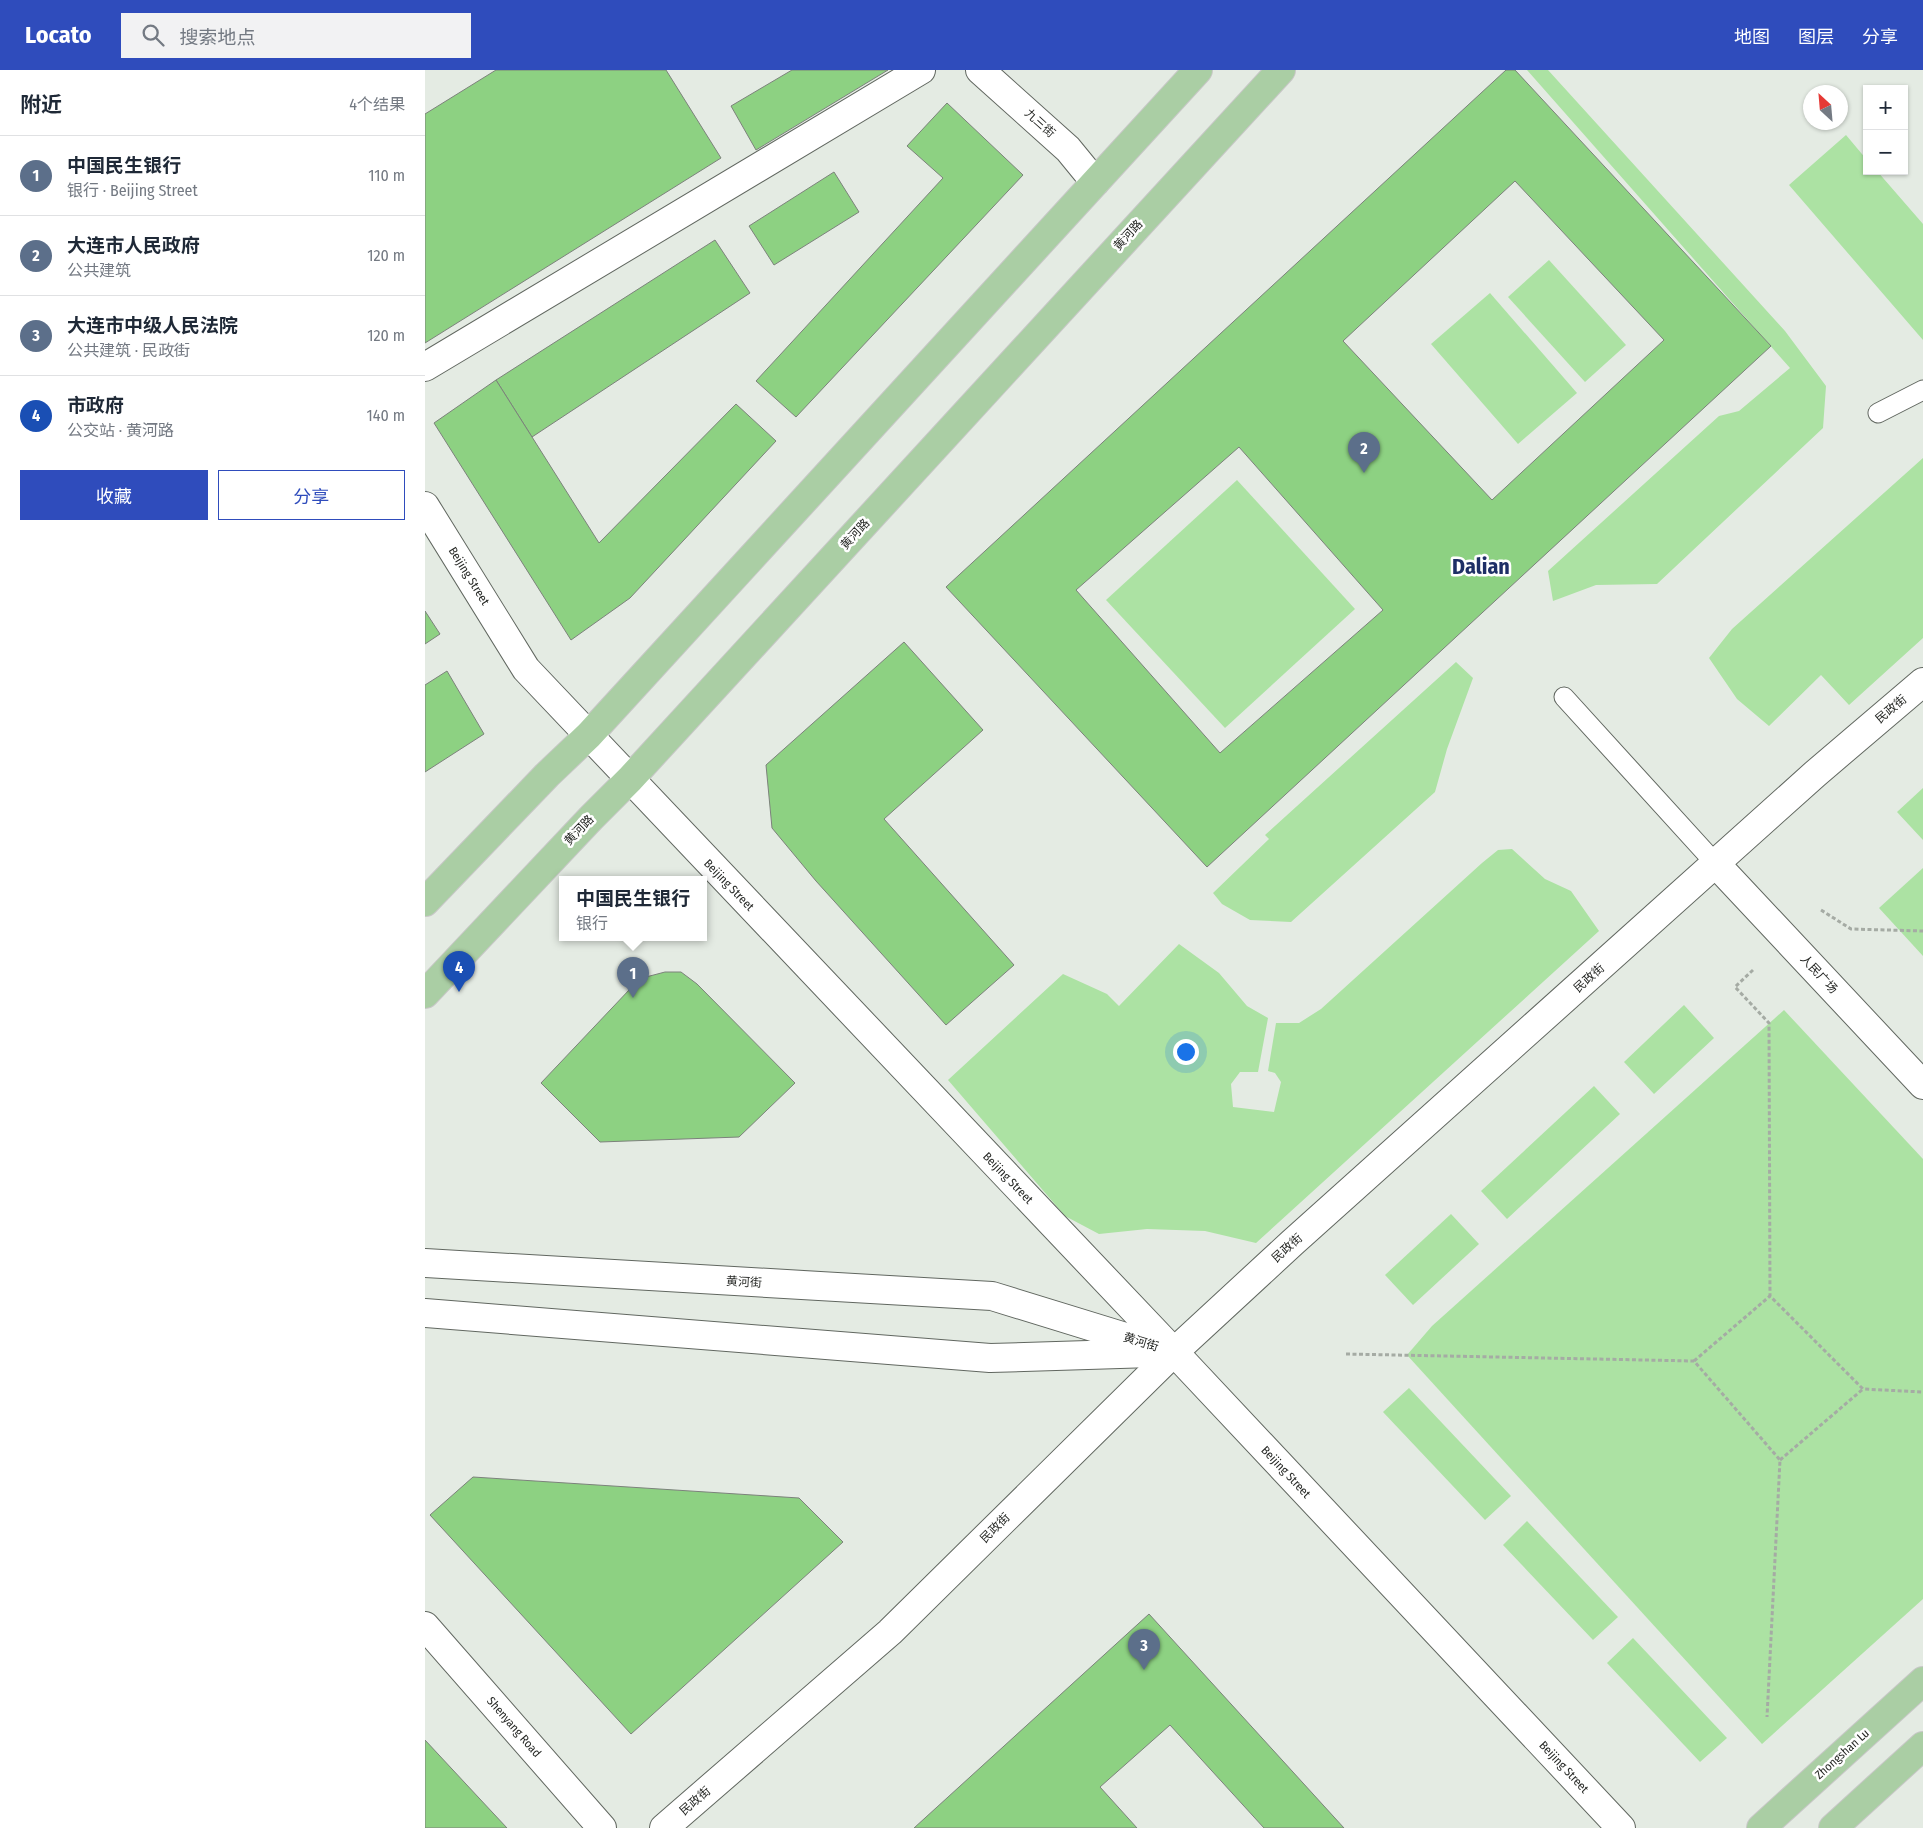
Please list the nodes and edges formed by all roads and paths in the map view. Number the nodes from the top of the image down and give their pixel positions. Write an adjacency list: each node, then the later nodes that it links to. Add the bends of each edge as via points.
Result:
1 (921, 70): 6 (street)
2 (980, 70): 5 (street, 九三街, via 1069,149)
3 (1198, 70): 5 (main road)
4 (1281, 70): 13 (main road, 黄河路)
5 (1095, 182): 12 (main road)
6 (425, 367)
7 (1923, 390): 8 (lane)
8 (1878, 412)
9 (425, 506): 12 (street, Beijing Street, via 526,669)
10 (1923, 682): 14 (street, 民政街)
11 (1564, 697): 14 (lane)
12 (589, 735): 13 (street, Beijing Street); 15 (main road)
13 (629, 779): 19 (main road, 黄河路); 24 (street, Beijing Street)
14 (1715, 863): 20 (street, 人民广场); 24 (street, 民政街)
15 (425, 902)
16 (1821, 910): 17 (path, via 1851,929)
17 (1923, 931)
18 (1753, 970): 22 (path, via 1735,987 1769,1023)
19 (425, 994)
20 (1923, 1085)
21 (425, 1263): 24 (street, 黄河街, via 992,1296)
22 (1770, 1296): 26 (path); 27 (path)
23 (425, 1313): 24 (street, 黄河街, via 990,1358)
24 (1174, 1352): 35 (street, 民政街, via 891,1632); 36 (street, Beijing Street)
25 (1346, 1354): 26 (path)
26 (1694, 1361): 29 (path)
27 (1863, 1389): 28 (path); 29 (path)
28 (1923, 1392)
29 (1779, 1460): 32 (path)
30 (425, 1626): 34 (street, Shenyang Road)
31 (1923, 1681): 37 (main road, Zhongshan Lu)
32 (1767, 1717)
33 (1923, 1746): 38 (main road)
34 (603, 1828)
35 (664, 1828)
36 (1621, 1828)
37 (1761, 1828)
38 (1833, 1828)

